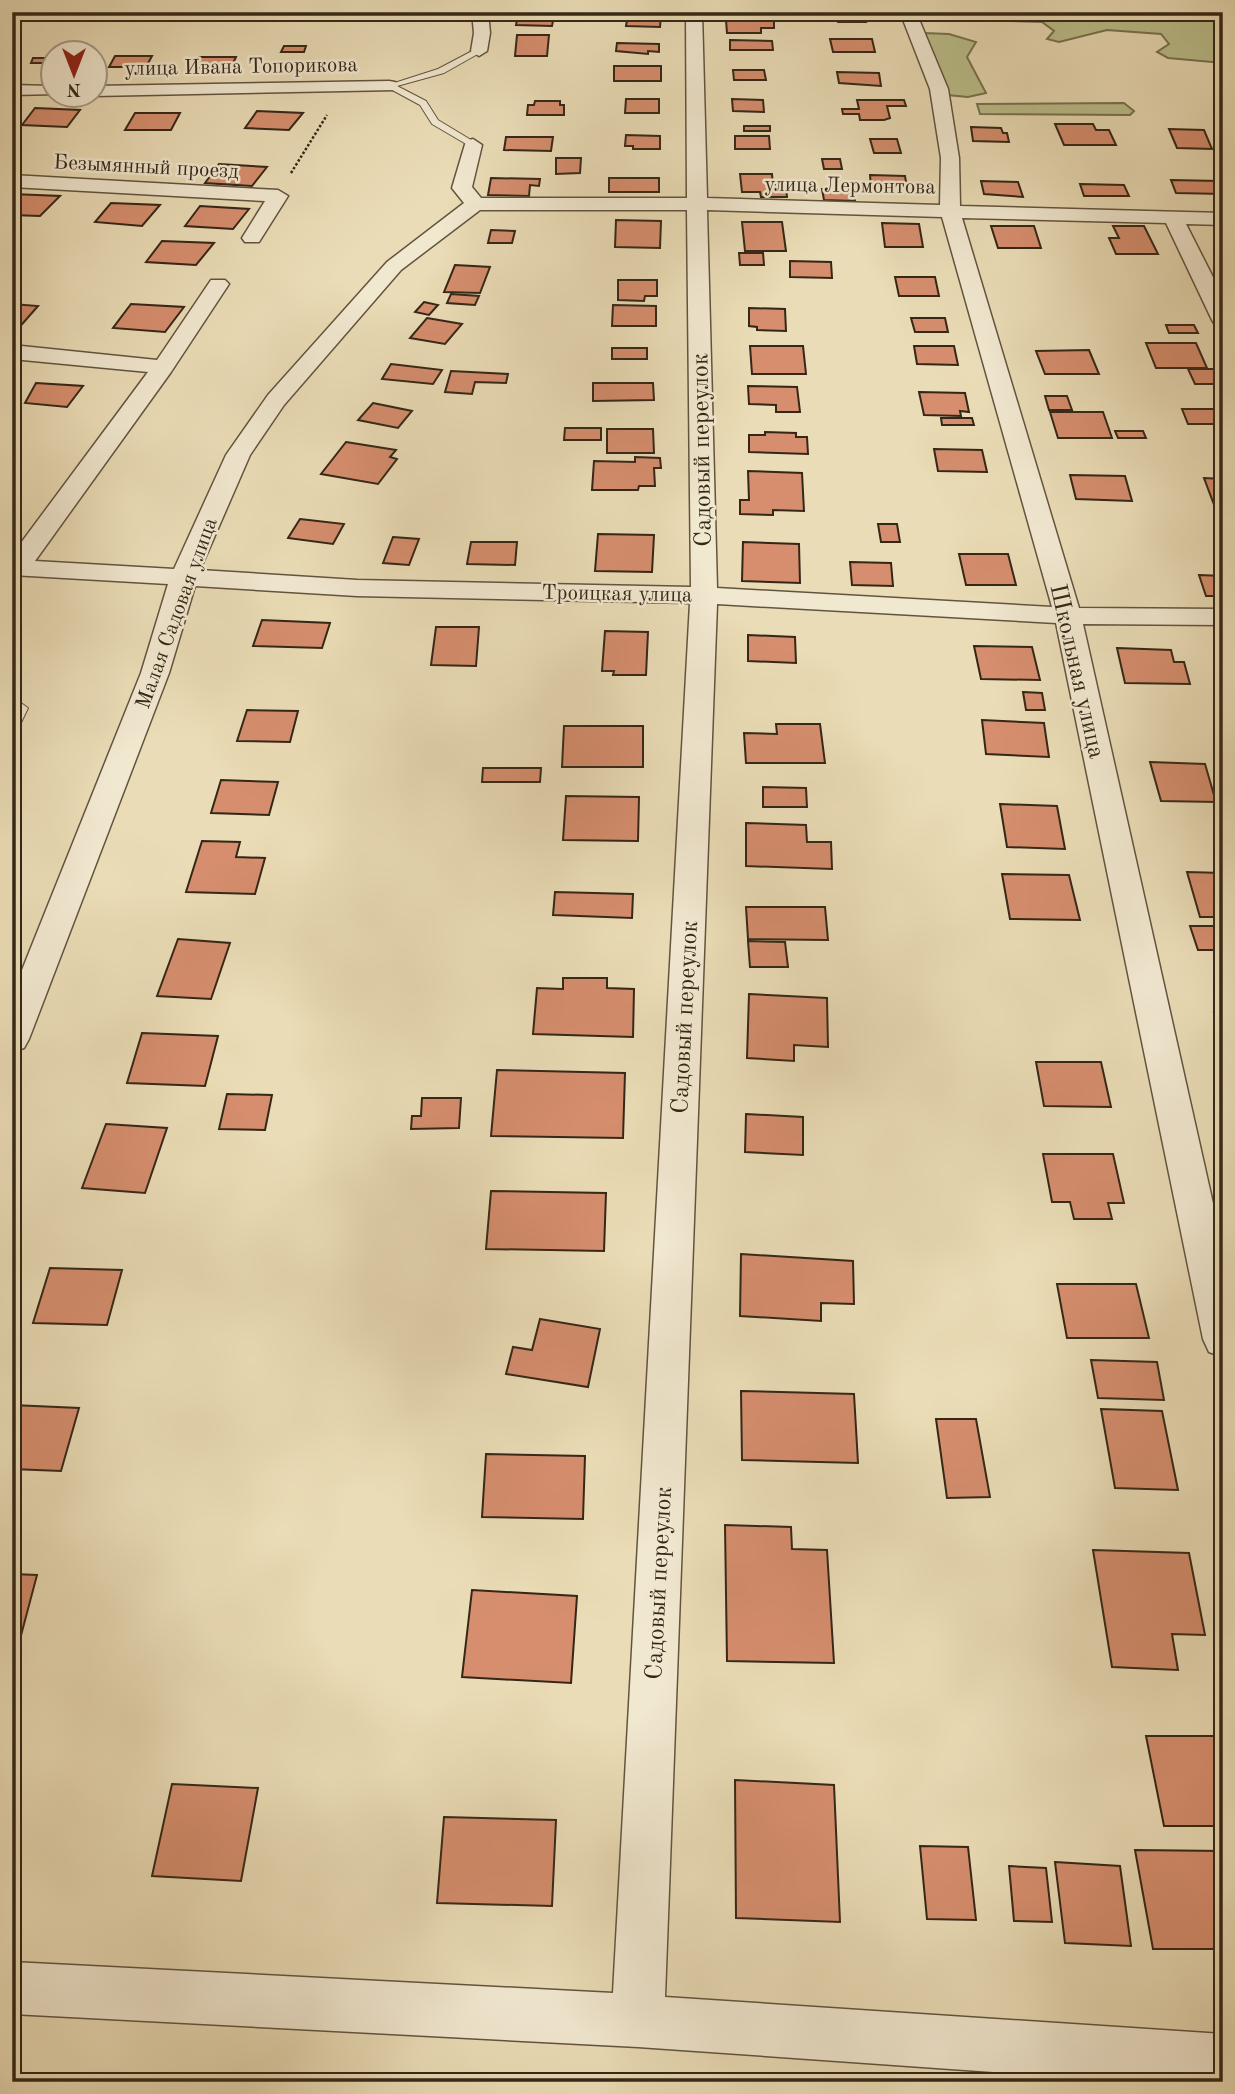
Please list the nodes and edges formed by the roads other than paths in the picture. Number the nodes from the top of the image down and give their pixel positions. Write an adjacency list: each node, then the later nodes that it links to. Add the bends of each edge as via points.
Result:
1 (480, 12): 4 (street)
2 (694, 12): 12 (street, Садовый переулок)
3 (908, 12): 13 (street, Школьная улица, via 939,89 950,158)
4 (479, 51): 5 (lane, via 441,71)
5 (389, 86): 8 (street, улица Ивана Топорикова); 9 (lane, via 423,103 435,122)
6 (12, 90): 7 (street)
7 (38, 91)
8 (108, 91)
9 (472, 145): 11 (street, via 463,188)
10 (12, 181): 16 (street, Безымянный проезд, via 278,195)
11 (475, 204): 12 (street, улица Лермонтова); 22 (street, Малая Садовая улица, via 394,265 276,400 238,455)
12 (696, 204): 13 (street, улица Лермонтова); 23 (street, Садовый переулок)
13 (950, 210): 14 (street, улица Лермонтова); 24 (street, Школьная улица)
14 (1174, 219): 15 (street, улица Лермонтова); 18 (street)
15 (1223, 219)
16 (252, 238)
17 (218, 284): 20 (street)
18 (1223, 320)
19 (12, 352): 20 (street)
20 (163, 367): 21 (street)
21 (15, 567): 22 (street, Троицкая улица)
22 (184, 577): 23 (street, Троицкая улица, via 357,588); 28 (street, Малая Садовая улица, via 155,673)
23 (704, 595): 24 (street, Троицкая улица); 31 (street, Садовый переулок)
24 (1068, 616): 25 (street, Троицкая улица); 29 (street, Школьная улица)
25 (1223, 617)
26 (22, 708): 27 (lane)
27 (12, 728)
28 (12, 1039)
29 (1223, 1339)
30 (12, 1988): 31 (street)
31 (638, 2021): 32 (street)
32 (1223, 2061)

